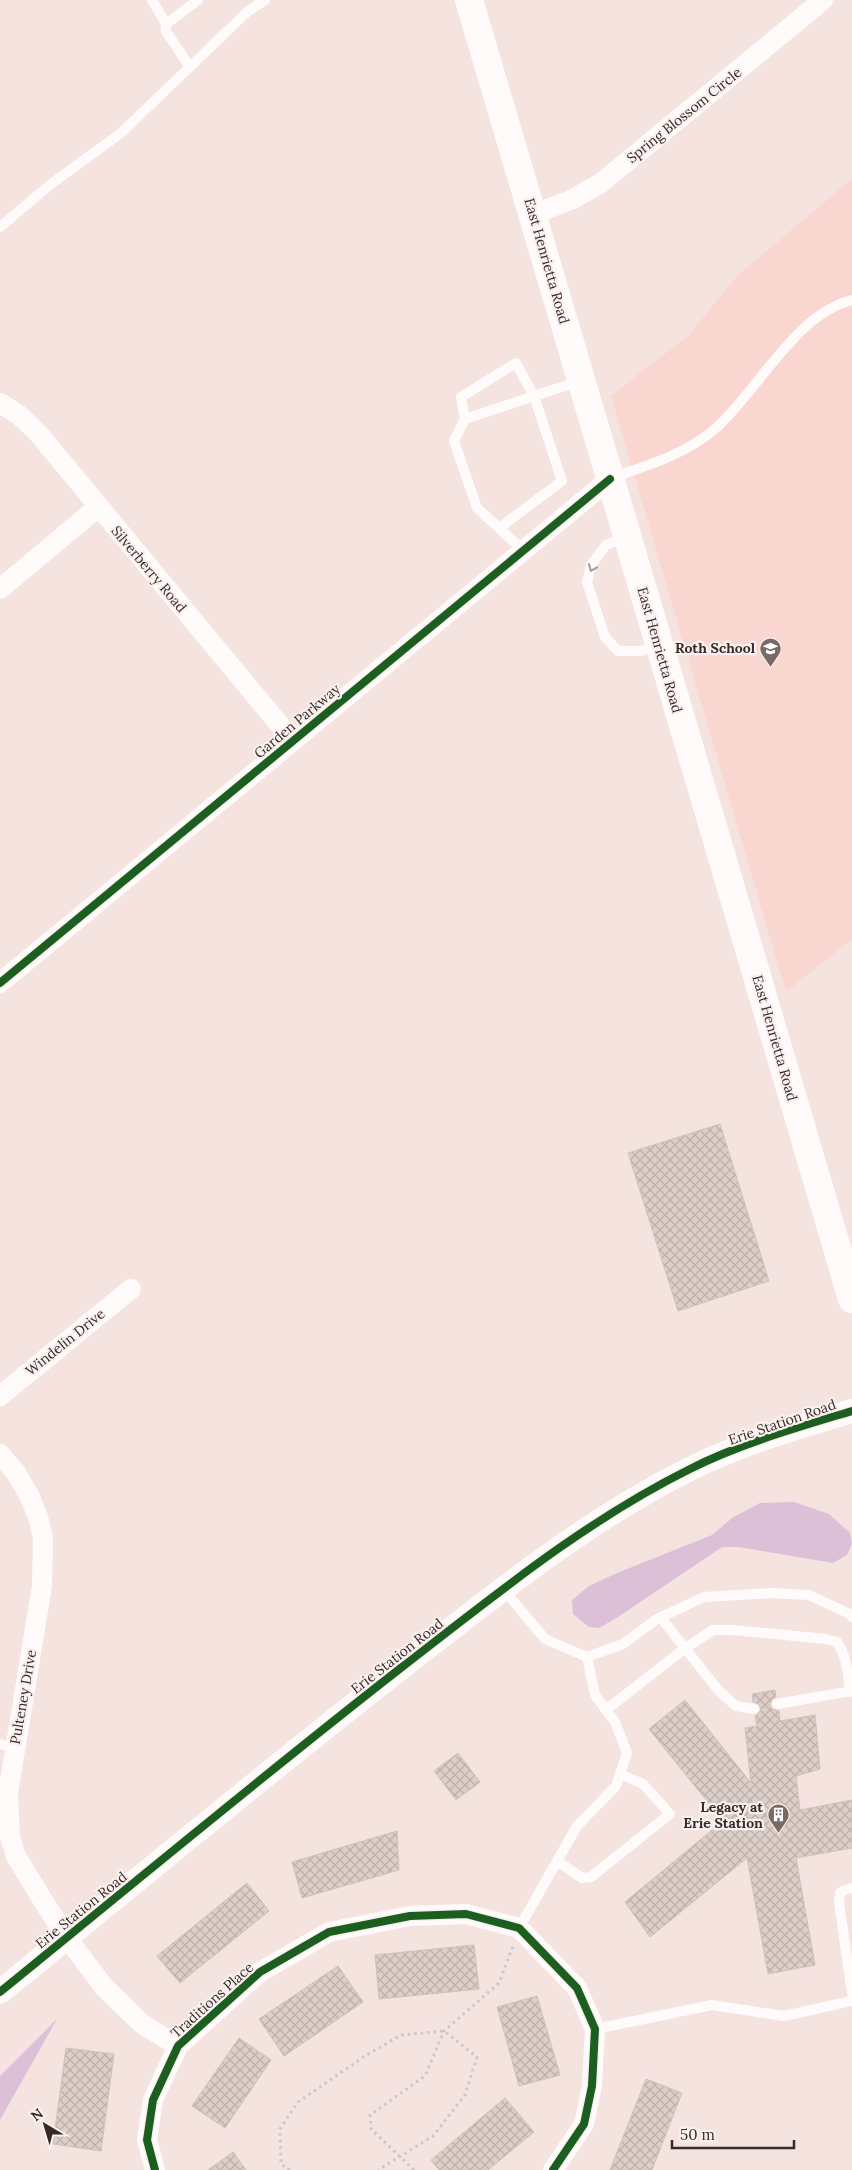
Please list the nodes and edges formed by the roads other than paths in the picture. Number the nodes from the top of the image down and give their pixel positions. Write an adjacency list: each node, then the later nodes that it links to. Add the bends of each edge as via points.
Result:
1 (152, 0): 7 (lane)
2 (198, 0): 6 (lane)
3 (265, 0): 8 (lane, via 247,12)
4 (470, 0): 9 (main road, East Henrietta Road)
5 (823, 0): 9 (street, Spring Blossom Circle, via 601,183 571,200)
6 (183, 4): 7 (lane)
7 (166, 24): 8 (lane, via 166,31)
8 (189, 66): 10 (lane, via 121,133 51,184)
9 (534, 214): 12 (main road, East Henrietta Road)
10 (0, 227)
11 (852, 300): 16 (lane, via 823,312 804,328 714,430 688,447)
12 (581, 381): 13 (lane); 16 (main road, East Henrietta Road)
13 (534, 396): 15 (lane); 15 (lane, via 516,363 461,397); 18 (lane, via 562,481)
14 (0, 403): 17 (street, Silverberry Road, via 38,433)
15 (466, 419): 18 (lane, via 454,441 476,508)
16 (610, 479): 19 (main road, East Henrietta Road); 20 (street, Garden Parkway)
17 (98, 507): 21 (street); 23 (street, Silverberry Road)
18 (499, 528): 20 (lane)
19 (627, 537): 22 (main road, East Henrietta Road); 22 (lane, one-way to 22, via 606,545 591,565 587,582 605,637 618,651 641,651)
20 (524, 550): 23 (street, Garden Parkway)
21 (0, 589)
22 (659, 645): 26 (main road, East Henrietta Road)
23 (293, 741): 24 (street, Garden Parkway)
24 (0, 983)
25 (131, 1289): 27 (street, Windelin Drive)
26 (852, 1299)
27 (0, 1396)
28 (852, 1411): 30 (street, Erie Station Road, via 691,1468 583,1532)
29 (0, 1454): 39 (street, Pulteney Drive, via 29,1495 44,1538 42,1586)
30 (503, 1589): 34 (lane, via 545,1639); 44 (street, Erie Station Road, via 334,1721)
31 (852, 1617): 32 (lane, via 809,1595 772,1593 704,1597)
32 (661, 1618): 33 (lane); 34 (lane, via 623,1644)
33 (684, 1649): 35 (lane, via 713,1630 838,1642); 37 (lane, via 736,1706); 38 (lane)
34 (587, 1657): 38 (lane, via 596,1696)
35 (851, 1691): 36 (lane)
36 (778, 1704)
37 (754, 1709)
38 (606, 1710): 40 (lane, via 615,1722 627,1754)
39 (7, 1746): 44 (street, Pulteney Drive, via 7,1814 16,1856)
40 (620, 1774): 41 (lane, via 616,1786 577,1826); 41 (lane, via 643,1784 670,1814 591,1877 582,1878)
41 (557, 1861): 43 (lane)
42 (852, 1888): 46 (lane, via 840,1893 839,1902)
43 (519, 1928): 48 (street, via 577,1988); 49 (street, Traditions Place, via 466,1914 410,1916 329,1932 260,1972)
44 (67, 1938): 45 (street, Erie Station Road); 49 (street, Pulteney Drive, via 104,1986 142,2024)
45 (0, 1992)
46 (852, 1994)
47 (852, 2001): 48 (lane, via 784,2016 712,2005)
48 (595, 2029): 51 (street, via 592,2086 584,2124)
49 (178, 2046): 50 (street, Traditions Place, via 153,2100 147,2140)
50 (155, 2170)
51 (553, 2170)

